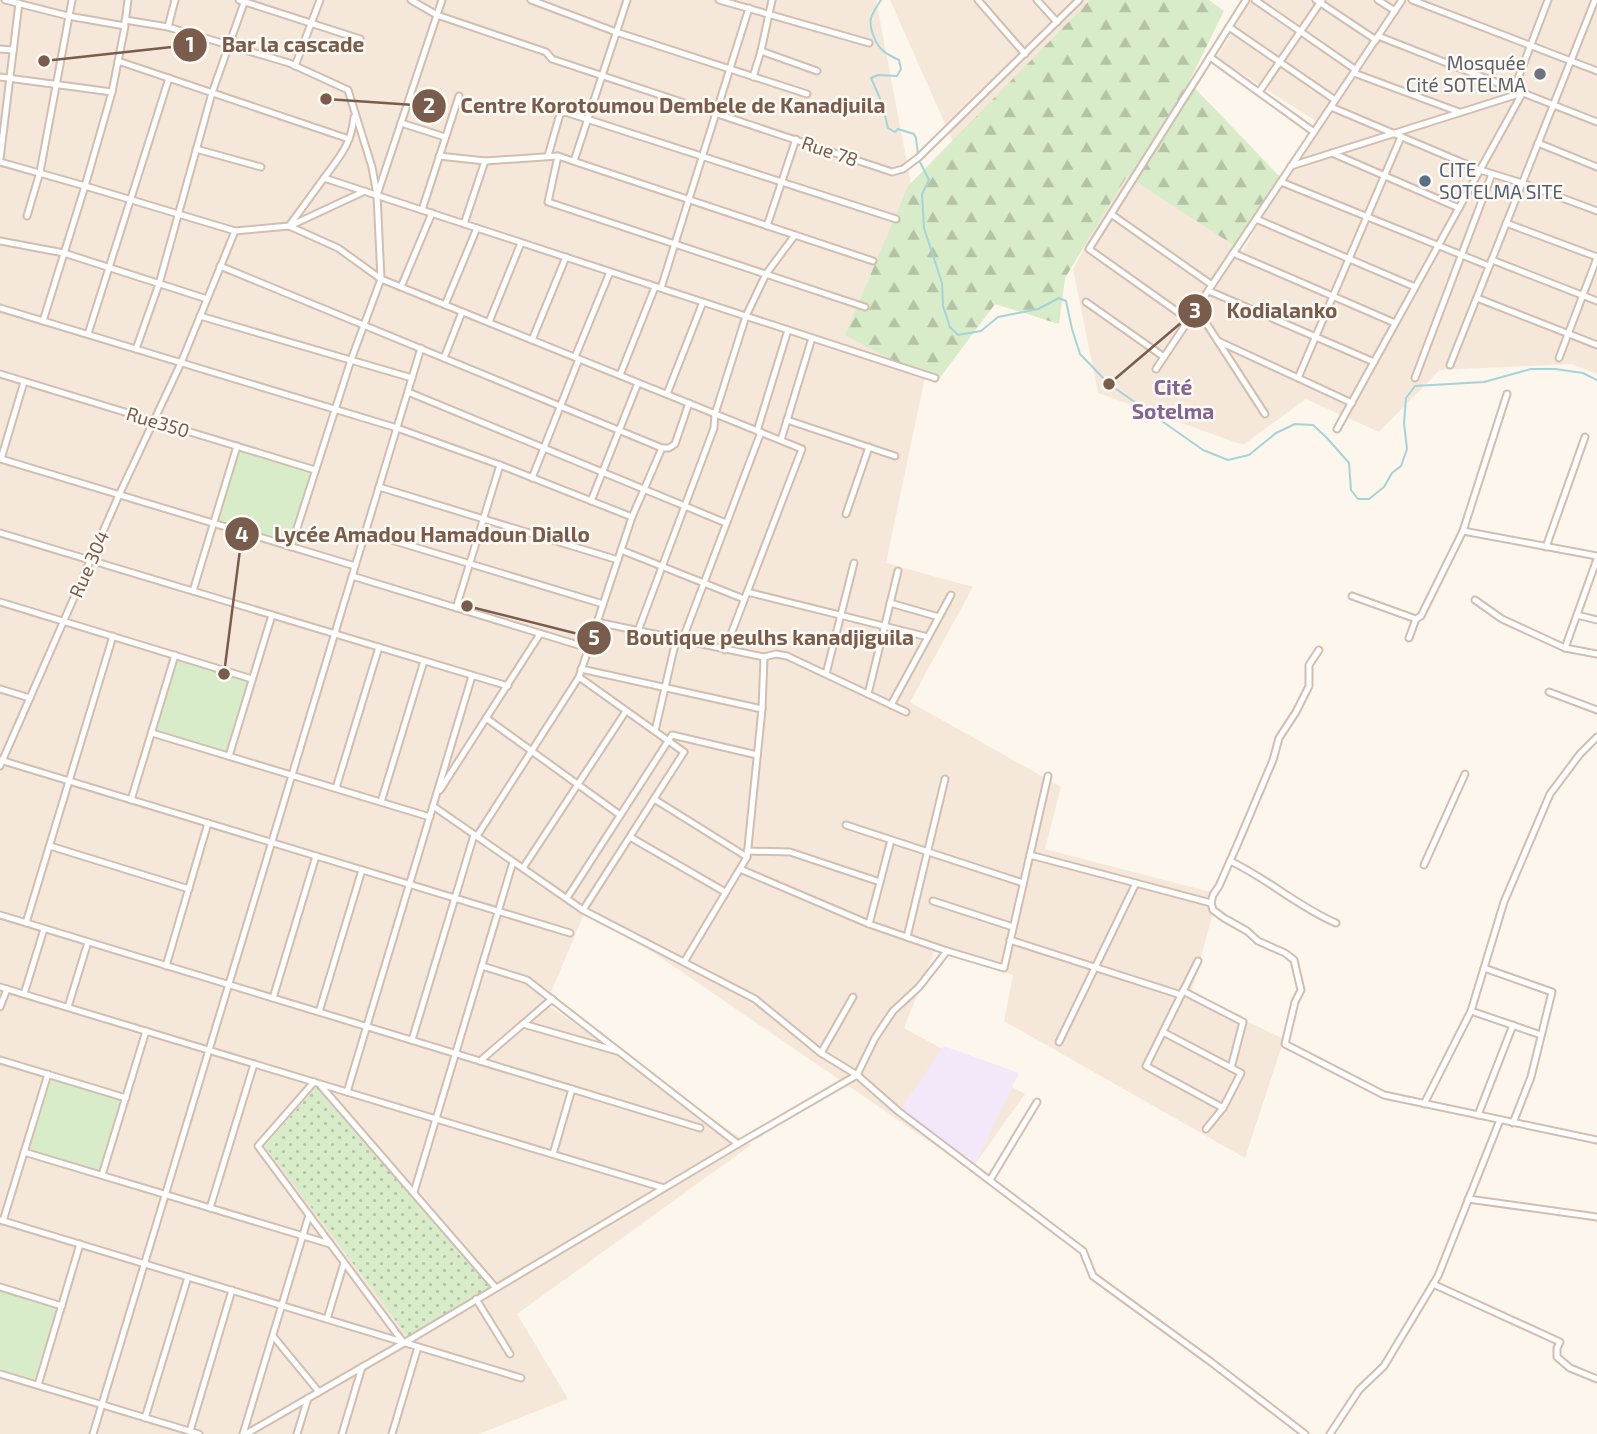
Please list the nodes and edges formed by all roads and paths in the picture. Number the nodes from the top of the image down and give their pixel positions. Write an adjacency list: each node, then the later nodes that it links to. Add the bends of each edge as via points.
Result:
1 (5, 0): 24 (street)
2 (72, 0): 30 (street)
3 (128, 0): 33 (street)
4 (175, 0): 35 (street)
5 (320, 0): 34 (street)
6 (411, 0): 29 (street, Rue 78)
7 (442, 0): 29 (street)
8 (531, 0): 37 (street)
9 (627, 0): 37 (street)
10 (719, 0): 25 (street)
11 (772, 0): 28 (street)
12 (978, 0): 47 (street)
13 (1037, 0): 32 (street)
14 (1079, 0): 32 (street, Rue 78)
15 (1246, 0): 36 (street)
16 (1255, 0): 38 (street)
17 (1378, 0): 26 (street)
18 (1402, 0): 26 (street)
19 (1412, 0): 43 (street)
20 (1548, 0): 43 (street)
21 (1595, 0): 27 (street)
22 (243, 1): 34 (street); 42 (street)
23 (1320, 1): 38 (street); 40 (street)
24 (19, 2): 30 (street); 45 (street)
25 (749, 8): 28 (street); 53 (street)
26 (1395, 11): 40 (street)
27 (1589, 13): 31 (street); 50 (street)
28 (769, 14): 41 (street); 46 (street)
29 (437, 15): 57 (street, Rue 78); 79 (street)
30 (68, 16): 33 (street); 62 (street)
31 (1597, 16)
32 (1057, 22): 47 (street, Rue 78)
33 (125, 23): 35 (street); 49 (street)
34 (312, 23): 39 (street); 52 (street)
35 (167, 27): 42 (street)
36 (1229, 27): 48 (street); 51 (street)
37 (616, 32): 53 (street); 57 (street)
38 (1301, 32): 51 (street); 55 (street)
39 (360, 38)
40 (1377, 38): 55 (street); 63 (street)
41 (869, 43)
42 (228, 45): 52 (street); 66 (street)
43 (1531, 46): 50 (street); 63 (street)
44 (0, 49): 45 (street)
45 (13, 50): 61 (street)
46 (761, 51): 54 (street); 58 (street)
47 (1025, 54): 85 (street, Rue 78, via 898,172)
48 (1210, 57): 65 (street); 118 (street)
49 (118, 61): 60 (street); 64 (street)
50 (1571, 61): 56 (street); 71 (street)
51 (1280, 62): 65 (street); 70 (street)
52 (295, 66): 73 (street, via 348,90)
53 (730, 69): 58 (street); 74 (street)
54 (817, 71)
55 (1355, 71): 70 (street); 75 (street)
56 (1597, 71)
57 (602, 75): 74 (street, Rue 78); 76 (street)
58 (753, 76): 68 (street)
59 (0, 77): 61 (street)
60 (169, 78): 66 (street); 112 (street)
61 (10, 79): 62 (street); 78 (street)
62 (56, 85): 64 (street); 101 (street)
63 (1514, 89): 67 (street)
64 (112, 92): 108 (street)
65 (1259, 92): 80 (street)
66 (212, 93): 84 (street); 87 (street)
67 (1523, 93): 71 (street); 75 (street); 100 (street)
68 (807, 94)
69 (458, 96): 82 (street)
70 (1335, 100): 72 (street)
71 (1553, 104): 77 (street); 86 (street)
72 (1331, 107): 80 (street); 81 (street)
73 (355, 113): 84 (street); 110 (street)
74 (716, 113): 85 (street, Rue 78); 93 (street)
75 (1460, 113): 81 (street)
76 (588, 119): 91 (street, via 560,114); 93 (street); 96 (street)
77 (1597, 122)
78 (2, 123): 88 (street)
79 (401, 123): 82 (street); 110 (street)
80 (1314, 132): 97 (street)
81 (1393, 133): 83 (street); 89 (street)
82 (445, 137): 90 (street)
83 (1401, 137): 100 (street); 103 (street)
84 (349, 139): 104 (street)
85 (796, 139): 105 (street)
86 (1538, 144): 99 (street); 107 (street)
87 (196, 149): 98 (street); 117 (street)
88 (1, 151): 94 (street)
89 (1332, 153): 97 (street); 103 (street)
90 (439, 156): 95 (street); 114 (street)
91 (548, 156): 92 (street); 95 (street)
92 (558, 156): 96 (street); 132 (street, via 548,202)
93 (702, 156): 105 (street); 111 (street)
94 (0, 160): 101 (street)
95 (485, 161): 124 (street)
96 (574, 161): 111 (street)
97 (1291, 166): 106 (street)
98 (261, 167)
99 (1597, 167)
100 (1480, 170): 102 (street); 113 (street)
101 (40, 172): 108 (street); 119 (street)
102 (1492, 174): 107 (street); 136 (street)
103 (1385, 176): 113 (street); 120 (street)
104 (324, 178): 109 (street); 125 (street)
105 (782, 182): 121 (street); 126 (street)
106 (1281, 182): 120 (street); 122 (street)
107 (1522, 183): 115 (street); 123 (street)
108 (85, 186): 112 (street); 134 (street)
109 (365, 191): 110 (street); 125 (street)
110 (377, 195): 114 (street); 146 (street)
111 (689, 199): 126 (street); 132 (street)
112 (130, 200): 117 (street); 143 (street)
113 (1459, 208): 133 (street)
114 (422, 210): 116 (street)
115 (1597, 211)
116 (432, 213): 124 (street); 148 (street)
117 (178, 215): 128 (street); 147 (street)
118 (1111, 215): 151 (street); 166 (street, via 1089,249)
119 (27, 216)
120 (1367, 217): 133 (street); 139 (street)
121 (896, 219)
122 (1256, 219): 135 (street); 139 (street)
123 (1506, 223): 138 (street); 141 (street)
124 (464, 224): 127 (street)
125 (289, 226): 128 (street); 146 (street, via 338,248)
126 (768, 226): 129 (street)
127 (477, 228): 131 (street); 159 (street)
128 (235, 231): 142 (street, Rue 304)
129 (795, 235): 140 (street); 145 (street)
130 (0, 241): 134 (street)
131 (521, 243): 137 (street); 168 (street)
132 (675, 243): 145 (street); 150 (street)
133 (1438, 246): 136 (street); 149 (street)
134 (64, 253): 143 (street); 167 (street)
135 (1233, 253): 151 (street); 153 (street)
136 (1462, 255): 141 (street); 194 (street)
137 (566, 257): 144 (street); 176 (street)
138 (1597, 257): 152 (street)
139 (1349, 259): 149 (street); 153 (street)
140 (873, 261)
141 (1490, 263): 152 (street); 154 (street)
142 (220, 266): 155 (street, Rue 304); 170 (street)
143 (109, 268): 147 (street); 172 (street)
144 (610, 272): 150 (street); 183 (street)
145 (766, 274): 160 (street); 165 (street)
146 (381, 279): 148 (street); 170 (street)
147 (159, 284): 155 (street); 180 (street)
148 (401, 287): 159 (street)
149 (1416, 287): 169 (street)
150 (658, 288): 157 (street); 191 (street)
151 (1210, 288): 162 (street); 174 (street)
152 (1583, 295): 156 (street); 173 (street)
153 (1333, 297): 169 (street); 174 (street)
154 (1477, 298): 173 (street); 188 (street)
155 (207, 299): 164 (street, Rue 304)
156 (1597, 301)
157 (704, 302): 165 (street); 199 (street)
158 (1086, 302): 181 (street)
159 (445, 305): 163 (street)
160 (865, 307)
161 (0, 308): 167 (street)
162 (1197, 309): 166 (street); 177 (street)
163 (462, 312): 168 (street); 182 (street)
164 (200, 316): 185 (street); 187 (street, Rue 304)
165 (746, 316): 171 (street); 205 (street)
166 (1189, 320): 181 (street)
167 (43, 321): 172 (street)
168 (489, 322): 176 (street)
169 (1395, 323): 186 (street)
170 (364, 325): 179 (street); 185 (street)
171 (788, 330): 175 (street); 212 (street)
172 (88, 334): 180 (street)
173 (1568, 334): 178 (street); 184 (street)
174 (1315, 337): 186 (street); 193 (street)
175 (812, 338): 195 (street); 207 (street)
176 (532, 340): 183 (street)
177 (1218, 341): 193 (street); 206 (street)
178 (1597, 345)
179 (421, 348): 182 (street); 192 (street)
180 (136, 349): 187 (street)
181 (1164, 357): 189 (street)
182 (444, 358): 203 (street)
183 (577, 358): 191 (street); 203 (street)
184 (1559, 358)
185 (351, 360): 192 (street); 204 (street)
186 (1374, 362): 202 (street)
187 (181, 363): 204 (street); 208 (street, Rue 304)
188 (1450, 365)
189 (1156, 369)
190 (0, 374): 196 (street, Rue350)
191 (620, 375): 197 (street)
192 (412, 378): 198 (street)
193 (1298, 378): 202 (street)
194 (1415, 378)
195 (936, 379)
196 (24, 382): 208 (street, Rue350); 220 (street)
197 (638, 383): 199 (street); 211 (street)
198 (408, 392): 209 (street); 217 (street)
199 (667, 394): 201 (street)
200 (1507, 394): 235 (street)
201 (689, 403): 205 (street); 218 (street, via 675,444)
202 (1352, 403): 210 (street)
203 (561, 405): 211 (street); 217 (street)
204 (335, 409): 209 (street); 222 (street)
205 (715, 414): 212 (street); 229 (street)
206 (1265, 414)
207 (787, 420): 214 (street); 216 (street)
208 (153, 421): 215 (street, Rue350); 227 (street, Rue 304)
209 (397, 428): 221 (street); 225 (street)
210 (1337, 429)
211 (620, 430): 218 (street); 223 (street)
212 (759, 432): 214 (street); 234 (street)
213 (1585, 437): 239 (street)
214 (781, 440): 252 (street, via 802,449)
215 (237, 446): 222 (street, Rue350); 233 (street)
216 (869, 447): 219 (street); 230 (street)
217 (544, 448): 223 (street); 224 (street)
218 (662, 448): 226 (street)
219 (895, 456)
220 (1, 460): 227 (street)
221 (500, 464): 224 (street); 232 (street)
222 (315, 470): 238 (street)
223 (603, 472): 226 (street); 228 (street)
224 (533, 478): 228 (street)
225 (379, 487): 232 (street); 236 (street)
226 (645, 490): 229 (street); 231 (street)
227 (119, 495): 233 (street); 242 (street, Rue 304)
228 (591, 501): 231 (street)
229 (685, 506): 234 (street); 247 (street)
230 (846, 514)
231 (632, 517): 240 (street)
232 (483, 519): 243 (street); 245 (street)
233 (214, 523): 238 (street); 251 (street)
234 (726, 523): 250 (street)
235 (1462, 531): 239 (street); 265 (street)
236 (365, 532): 245 (street); 246 (street)
237 (0, 533): 242 (street)
238 (291, 547): 246 (street)
239 (1546, 547): 241 (street)
240 (621, 550): 243 (street); 247 (street)
241 (1597, 558): 263 (street)
242 (90, 560): 251 (street); 267 (street, Rue 304)
243 (618, 560): 259 (street)
244 (854, 563): 262 (street)
245 (470, 564): 259 (street); 260 (street)
246 (355, 566): 249 (street)
247 (663, 566): 250 (street); 270 (street)
248 (898, 571): 258 (street)
249 (352, 576): 260 (street); 271 (street)
250 (704, 583): 255 (street); 276 (street)
251 (193, 591): 261 (street)
252 (747, 592): 255 (street); 262 (street)
253 (951, 595): 264 (street)
254 (1352, 596): 265 (street)
255 (744, 599): 280 (street)
256 (1475, 600): 279 (street, via 1502,619)
257 (0, 602): 267 (street)
258 (890, 603): 264 (street); 269 (street)
259 (603, 604): 268 (street)
260 (456, 608): 272 (street)
261 (271, 615): 271 (street); 290 (street)
262 (841, 615): 269 (street); 287 (street)
263 (1577, 615): 266 (street); 279 (street)
264 (939, 617): 274 (street)
265 (1416, 619): 275 (street)
266 (1597, 620)
267 (64, 621): 273 (street); 296 (street, Rue 304)
268 (597, 622): 270 (street); 278 (street)
269 (884, 626): 274 (street); 295 (street)
270 (638, 631): 276 (street)
271 (335, 634): 277 (street); 312 (street)
272 (540, 634): 278 (street); 291 (street)
273 (113, 636): 283 (street); 315 (street)
274 (928, 636): 297 (street)
275 (1409, 638)
276 (679, 640): 280 (street); 292 (street)
277 (379, 647): 285 (street); 317 (street)
278 (588, 648): 286 (street)
279 (1565, 648): 282 (street)
280 (725, 650): 284 (street)
281 (1319, 650): 336 (street, via 1309,665 1309,686 1279,738)
282 (1597, 654)
283 (175, 655): 290 (street); 304 (street)
284 (764, 657): 287 (street, via 787,656); 298 (street)
285 (424, 661): 288 (street); 321 (street)
286 (581, 669): 289 (street); 292 (street)
287 (826, 674): 295 (street)
288 (472, 676): 291 (street); 318 (street)
289 (579, 677): 299 (street); 307 (street)
290 (252, 679): 309 (street)
291 (508, 686): 302 (street)
292 (665, 688): 298 (street); 303 (street)
293 (0, 689): 296 (street)
294 (1549, 692): 300 (street)
295 (868, 694): 297 (street)
296 (30, 698): 310 (street, Rue 304)
297 (891, 705): 301 (street)
298 (762, 709): 308 (street)
299 (626, 710): 303 (street); 316 (street)
300 (1597, 710)
301 (906, 712)
302 (486, 718): 307 (street); 318 (street)
303 (655, 731): 306 (street)
304 (152, 733): 309 (street); 320 (street)
305 (1597, 737): 370 (street, via 1550,794 1504,902)
306 (668, 741): 308 (street, via 672,735); 319 (street, via 684,752); 323 (street)
307 (531, 751): 316 (street); 327 (street)
308 (757, 755): 333 (street)
309 (229, 756): 312 (street)
310 (1, 762): 315 (street)
311 (1465, 774): 338 (street)
312 (292, 775): 317 (street); 330 (street)
313 (1048, 776): 334 (street)
314 (945, 779): 332 (street)
315 (69, 781): 320 (street); 331 (street)
316 (578, 785): 323 (street); 339 (street)
317 (336, 788): 321 (street)
318 (436, 796): 322 (street)
319 (654, 799): 328 (street); 333 (street)
320 (131, 800): 325 (street)
321 (381, 802): 324 (street)
322 (433, 806): 324 (street); 327 (street)
323 (620, 816): 349 (street)
324 (430, 817): 345 (street)
325 (208, 823): 330 (street); 346 (street)
326 (846, 825): 329 (street)
327 (476, 835): 337 (street); 348 (street)
328 (630, 836): 347 (street); 352 (street)
329 (891, 840): 332 (street); 342 (street)
330 (272, 843): 335 (street); 371 (street)
331 (50, 846): 346 (street); 355 (street)
332 (927, 852): 343 (street); 361 (street)
333 (747, 854): 340 (street); 342 (street, via 790,852)
334 (1030, 855): 343 (street); 344 (street)
335 (316, 856): 341 (street); 376 (street)
336 (1230, 861): 351 (street); 356 (street)
337 (513, 862): 339 (street); 353 (street)
338 (1424, 865)
339 (523, 868): 349 (street)
340 (740, 869): 347 (street); 357 (street)
341 (362, 870): 345 (street); 381 (street)
342 (880, 882): 357 (street)
343 (1023, 883): 358 (street)
344 (1136, 883): 351 (street); 369 (street)
345 (410, 884): 348 (street); 384 (street)
346 (189, 888): 367 (street)
347 (725, 892): 366 (street)
348 (455, 898): 353 (street); 388 (street)
349 (567, 898): 352 (street)
350 (933, 901): 358 (street)
351 (1211, 903): 405 (street, via 1213,911 1294,960 1301,990 1285,1044 1384,1095)
352 (583, 910): 366 (street)
353 (498, 911): 360 (street); 368 (street)
354 (0, 915): 355 (street)
355 (26, 923): 359 (street)
356 (1336, 923)
357 (869, 924): 361 (street)
358 (1013, 927): 362 (street)
359 (44, 929): 363 (street); 374 (street)
360 (570, 933)
361 (907, 937): 364 (street)
362 (1010, 940): 364 (street, via 1004,968); 369 (street)
363 (88, 942): 367 (street); 379 (street)
364 (947, 951): 399 (street, via 893,1011)
365 (1198, 961): 373 (street)
366 (684, 962): 393 (street, via 755,999)
367 (166, 965): 371 (street)
368 (482, 966): 377 (street, via 527,980); 392 (street)
369 (1095, 968): 373 (street); 389 (street)
370 (1484, 968): 380 (street); 387 (street, via 1552,992)
371 (229, 985): 376 (street); 390 (street)
372 (3, 988): 374 (street); 378 (street)
373 (1182, 993): 386 (street); 397 (street, via 1243,1022)
374 (24, 994): 379 (street)
375 (853, 997): 393 (street)
376 (273, 998): 381 (street)
377 (552, 999): 382 (street); 391 (street)
378 (0, 1007)
379 (68, 1007): 385 (street)
380 (1471, 1011): 383 (street); 405 (street)
381 (319, 1012): 384 (street)
382 (523, 1024): 391 (street); 395 (street)
383 (1513, 1025): 387 (street); 407 (street)
384 (366, 1026): 388 (street); 402 (street)
385 (146, 1031): 390 (street); 403 (street)
386 (1163, 1032): 397 (street); 406 (street, via 1146,1066)
387 (1541, 1035): 410 (street)
388 (412, 1040): 392 (street)
389 (1059, 1042)
390 (209, 1050): 396 (street); 421 (street)
391 (620, 1052): 414 (street)
392 (455, 1053): 395 (street); 408 (street)
393 (821, 1053): 399 (street)
394 (0, 1060): 398 (street)
395 (480, 1061): 401 (street)
396 (254, 1064): 400 (street); 423 (street)
397 (1231, 1068): 406 (street, via 1241,1073)
398 (48, 1074): 403 (street); 415 (street)
399 (857, 1075): 414 (street); 418 (street)
400 (317, 1083): 402 (street); 420 (street); 424 (street, via 258,1146)
401 (572, 1089): 411 (street); 416 (street)
402 (347, 1092): 408 (street)
403 (126, 1098): 417 (street)
404 (1037, 1102): 418 (street)
405 (1424, 1104): 407 (street)
406 (1223, 1108): 412 (street)
407 (1478, 1115): 409 (street)
408 (436, 1119): 416 (street); 420 (street)
409 (1500, 1120): 410 (street); 422 (street)
410 (1513, 1122): 413 (street)
411 (700, 1128)
412 (1206, 1129)
413 (1597, 1140)
414 (738, 1144): 419 (street)
415 (24, 1152): 417 (street); 426 (street)
416 (553, 1154): 419 (street)
417 (102, 1175): 421 (street)
418 (990, 1180): 461 (street, via 1083,1251 1093,1276)
419 (664, 1188): 435 (street)
420 (414, 1192): 435 (street)
421 (165, 1195): 423 (street); 431 (street)
422 (1468, 1199): 425 (street); 433 (street)
423 (210, 1208): 427 (street)
424 (309, 1215): 427 (street); 429 (street)
425 (1597, 1217)
426 (2, 1221): 428 (street)
427 (303, 1236): 429 (street); 439 (street)
428 (80, 1244): 431 (street); 438 (street)
429 (330, 1245): 430 (street)
430 (344, 1263): 440 (street); 442 (street)
431 (144, 1264): 432 (street); 452 (street)
432 (188, 1277): 436 (street); 453 (street)
433 (1433, 1284): 448 (street, via 1560,1342 1557,1357 1570,1368); 462 (street, via 1384,1366 1359,1390)
434 (0, 1287): 438 (street)
435 (495, 1287): 437 (street)
436 (232, 1290): 439 (street); 454 (street)
437 (476, 1299): 442 (street); 444 (street)
438 (62, 1306): 449 (street)
439 (282, 1306): 440 (street); 441 (street)
440 (327, 1319): 442 (street)
441 (273, 1336): 450 (street); 457 (street)
442 (404, 1343): 443 (street); 445 (street)
443 (418, 1347): 447 (street); 460 (street)
444 (510, 1354)
445 (362, 1367): 450 (street); 459 (street)
446 (0, 1374): 449 (street)
447 (521, 1378)
448 (1597, 1378)
449 (38, 1385): 452 (street)
450 (319, 1392): 451 (street)
451 (307, 1398): 457 (street); 458 (street)
452 (102, 1405): 453 (street); 455 (street)
453 (145, 1418): 454 (street)
454 (190, 1431): 456 (street)
455 (93, 1434)
456 (199, 1434)
457 (244, 1434)
458 (297, 1434)
459 (342, 1434)
460 (392, 1434)
461 (1305, 1434)
462 (1330, 1434)

